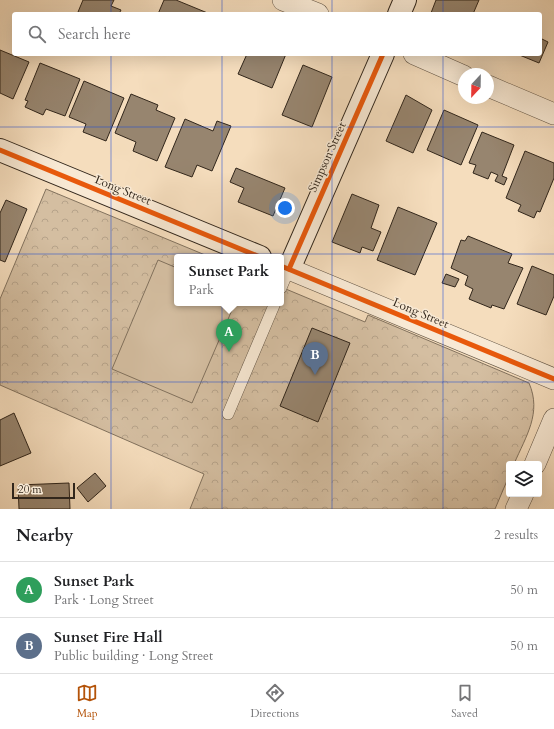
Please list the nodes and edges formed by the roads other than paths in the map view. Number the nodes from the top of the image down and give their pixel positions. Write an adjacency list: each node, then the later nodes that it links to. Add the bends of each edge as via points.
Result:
1 (283, 0): 3 (street)
2 (405, 0): 4 (street)
3 (313, 12)
4 (400, 12)
5 (382, 56): 12 (street, Simpson Street)
6 (419, 56): 7 (street)
7 (458, 73)
8 (494, 89): 9 (street)
9 (554, 114)
10 (0, 150): 11 (street, Long Street)
11 (253, 254)
12 (284, 274): 14 (street, Long Street)
13 (274, 306): 15 (lane)
14 (554, 379)
15 (228, 414)
16 (554, 419): 17 (street)
17 (536, 461)
18 (522, 497): 19 (street)
19 (516, 509)

